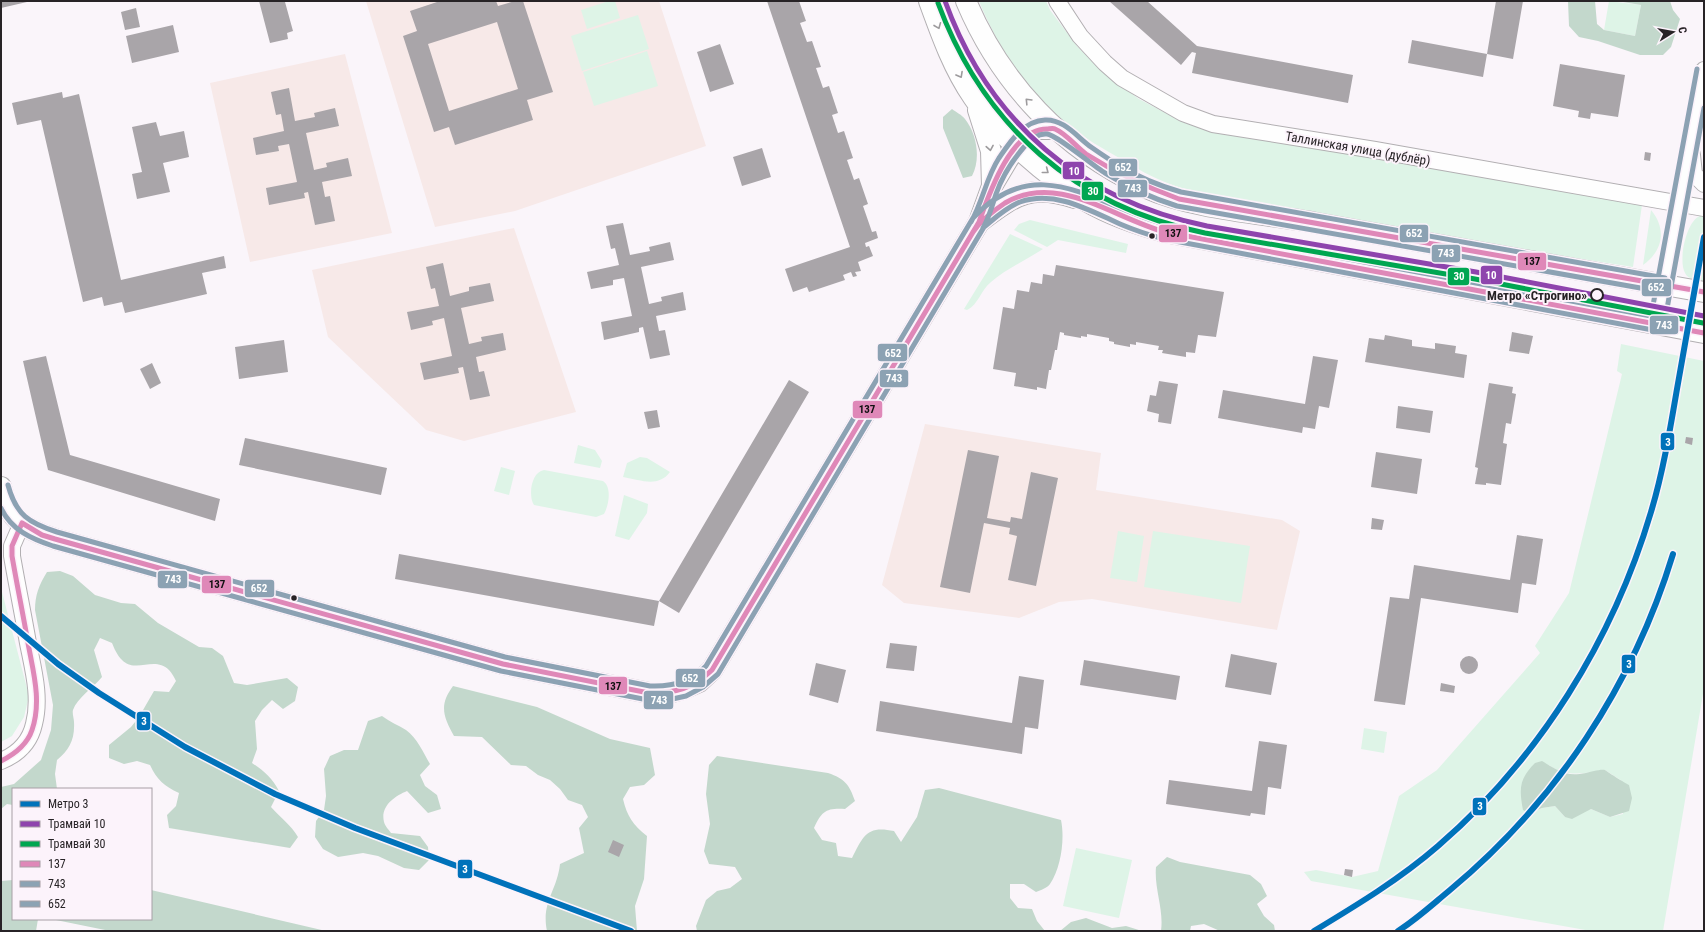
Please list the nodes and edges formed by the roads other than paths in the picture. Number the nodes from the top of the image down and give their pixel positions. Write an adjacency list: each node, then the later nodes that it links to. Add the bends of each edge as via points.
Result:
1 (929, 1): 5 (main road, one-way to 5, via 956,67)
2 (966, 1): 6 (main road, one-way to 2, via 1010,80 984,40)
3 (1057, 1): 12 (street, Таллинская улица (дублёр), via 1080,36 1104,63 1122,78 1182,113 1213,124)
4 (1704, 70): 7 (street)
5 (974, 98): 8 (main road); 10 (main road, one-way to 10, via 990,146)
6 (1055, 129): 8 (main road, via 1038,129 1028,134); 15 (main road, via 1110,168 1143,186 1179,199)
7 (1691, 144): 9 (street, via 1694,174); 12 (street)
8 (1016, 146): 10 (main road); 11 (main road, one-way to 11)
9 (1704, 184)
10 (992, 186): 14 (main road)
11 (1087, 201): 14 (main road, via 1050,191 1033,191 1013,198); 17 (main road, via 1123,218 1165,232)
12 (1680, 204): 13 (street, Таллинская улица (дублёр)); 15 (street)
13 (1704, 208)
14 (979, 222): 20 (main road, via 719,659 703,680 678,691 649,693 503,664 55,539 42,535)
15 (1664, 285): 16 (main road); 17 (street)
16 (1704, 292)
17 (1657, 324): 18 (main road)
18 (1704, 333)
19 (1, 487): 20 (main road, via 8,510)
20 (22, 523): 21 (street, via 12,546 12,556 36,689 37,712 26,742 15,753)
21 (1, 761)

